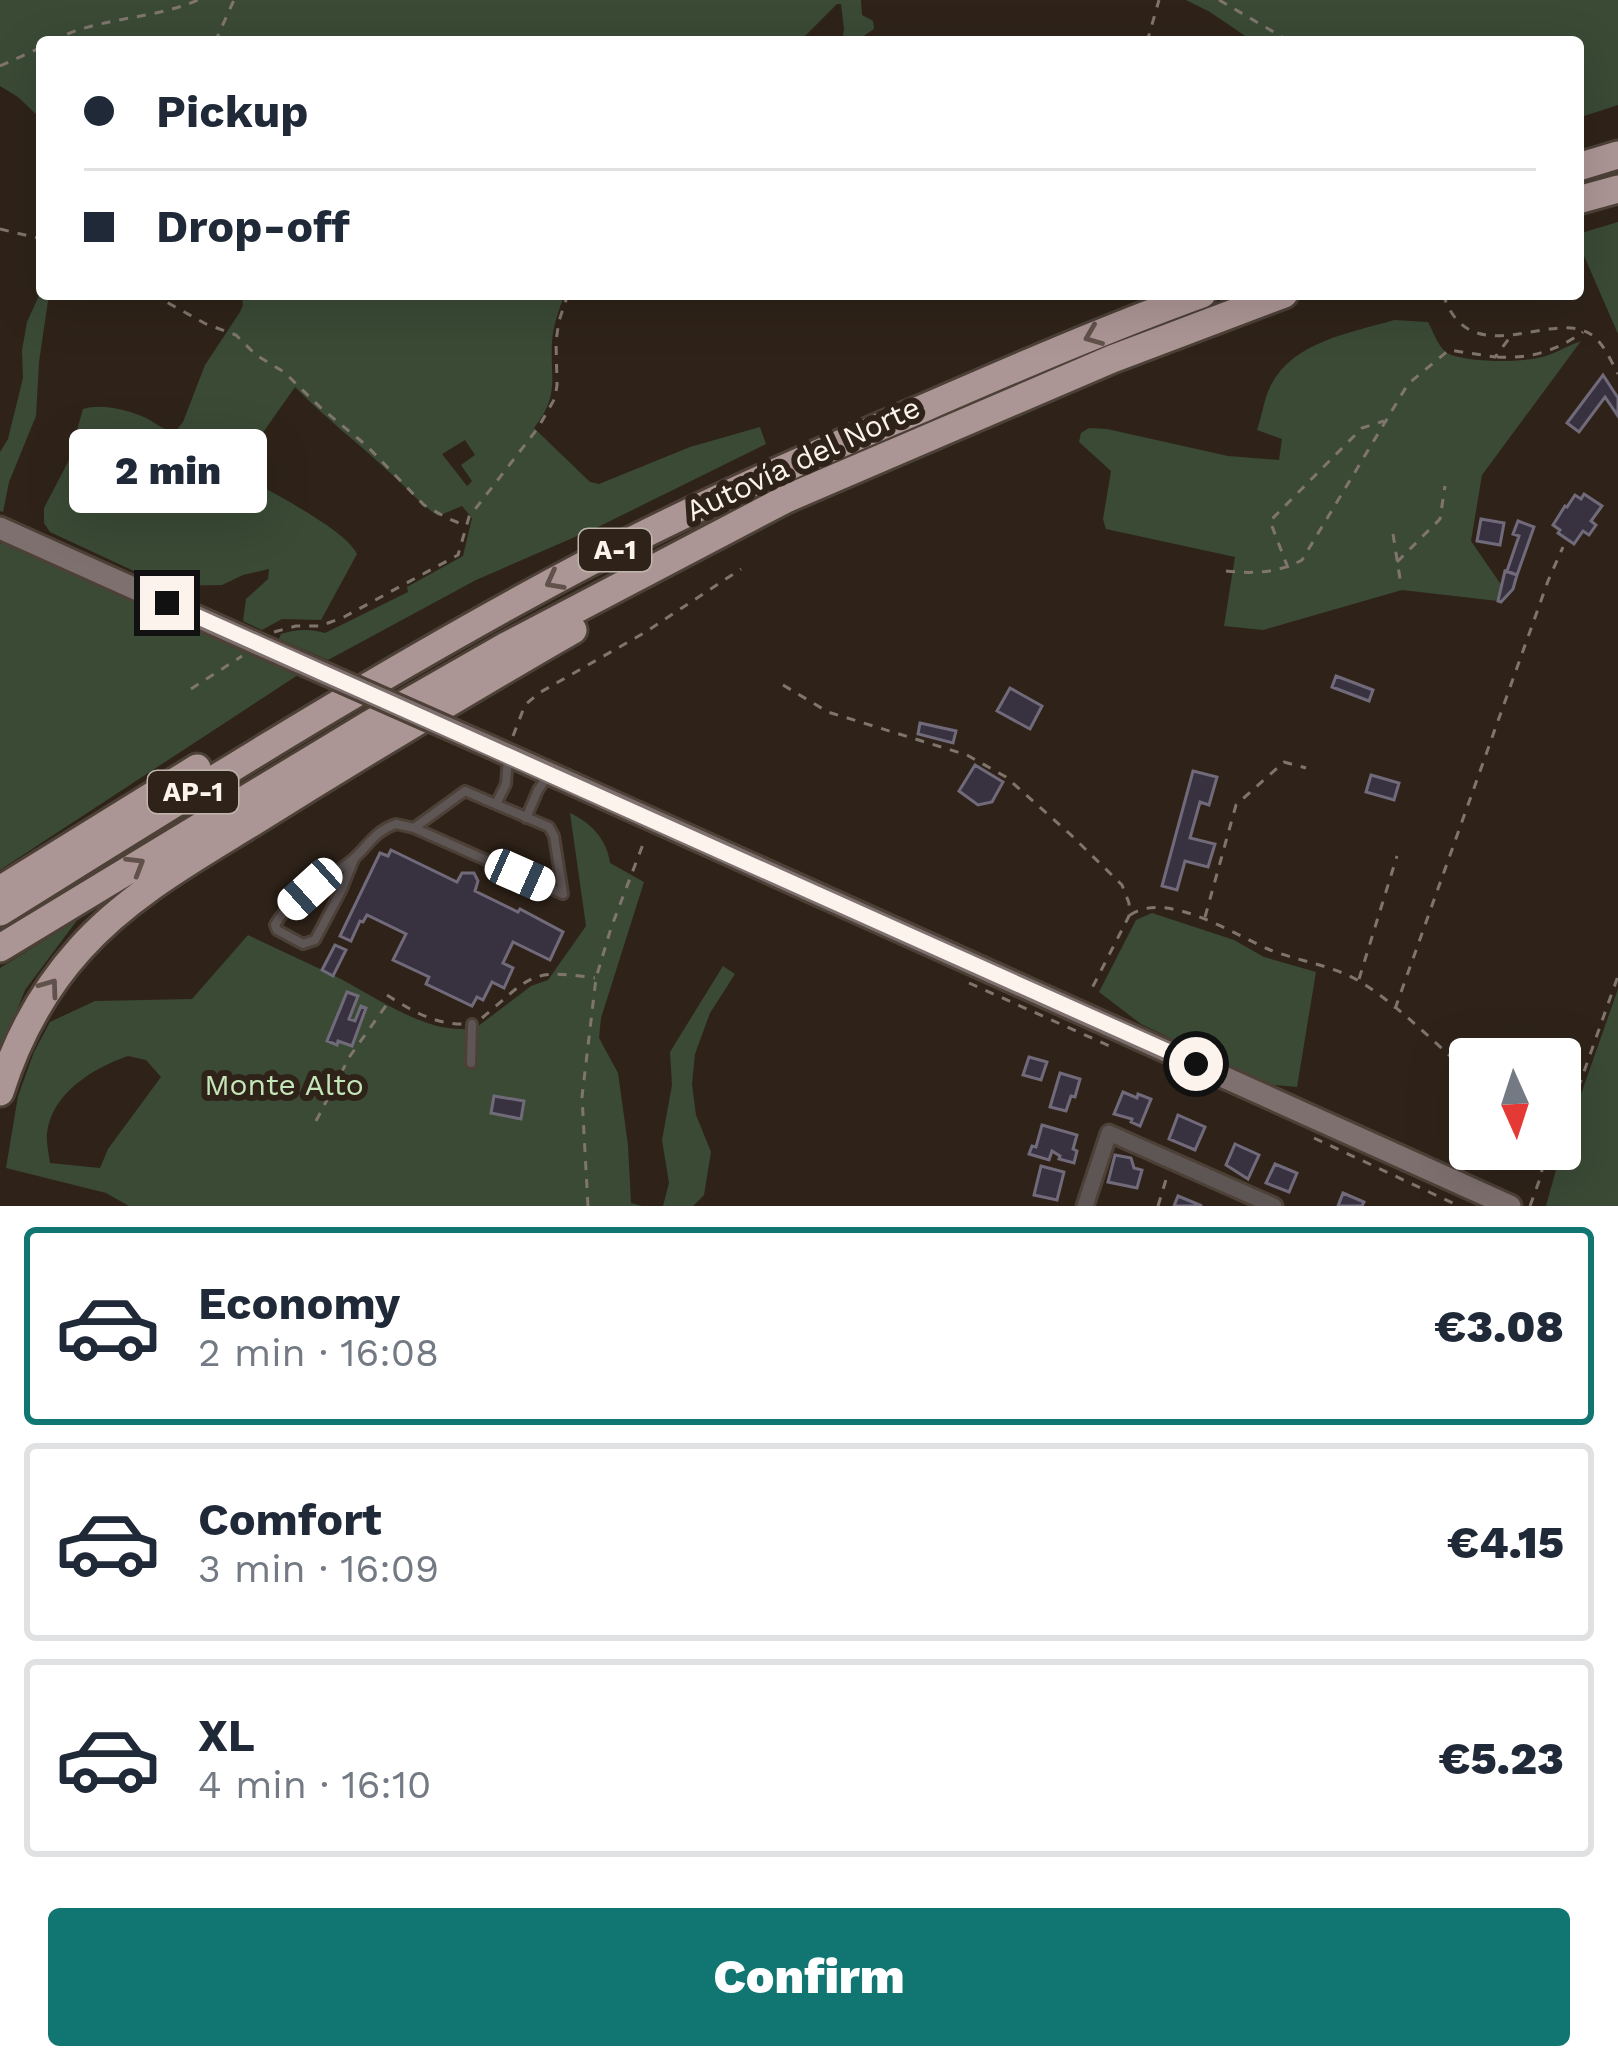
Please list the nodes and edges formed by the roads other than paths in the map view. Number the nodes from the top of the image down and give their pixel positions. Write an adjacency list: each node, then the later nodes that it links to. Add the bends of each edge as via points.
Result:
1 (1618, 155): 2 (highway)
2 (1584, 165)
3 (1618, 189): 4 (highway)
4 (1584, 198)
5 (1187, 300): 9 (highway, Autovía del Norte / A-1, one-way to 9, via 691,512)
6 (1268, 300): 7 (highway, Autovía del Norte / A-1)
7 (930, 436): 18 (highway, Autovía del Norte / AP-1, one-way to 7, via 506,646 786,499); 21 (highway, A-1, one-way to 7, via 46,989 144,893 495,675)
8 (0, 528): 10 (main road, bridge)
9 (388, 674): 16 (highway, A-1, via 364,676 240,744); 17 (highway, Autovía del Norte / AP-1)
10 (500, 752): 11 (main road); 12 (lane, via 506,784)
11 (548, 775): 13 (lane); 22 (main road)
12 (496, 804): 13 (lane); 14 (lane, via 465,791)
13 (526, 818): 14 (lane, via 554,836 563,894)
14 (414, 827): 15 (lane, via 384,828)
15 (354, 859): 15 (lane, via 295,903 277,930 303,944 316,940)
16 (0, 890)
17 (0, 912)
18 (0, 948)
19 (472, 1024): 20 (lane)
20 (470, 1064)
21 (0, 1092)
22 (1480, 1199): 25 (main road)
23 (1085, 1206): 24 (street, via 1109,1133)
24 (1274, 1206)
25 (1510, 1206)

